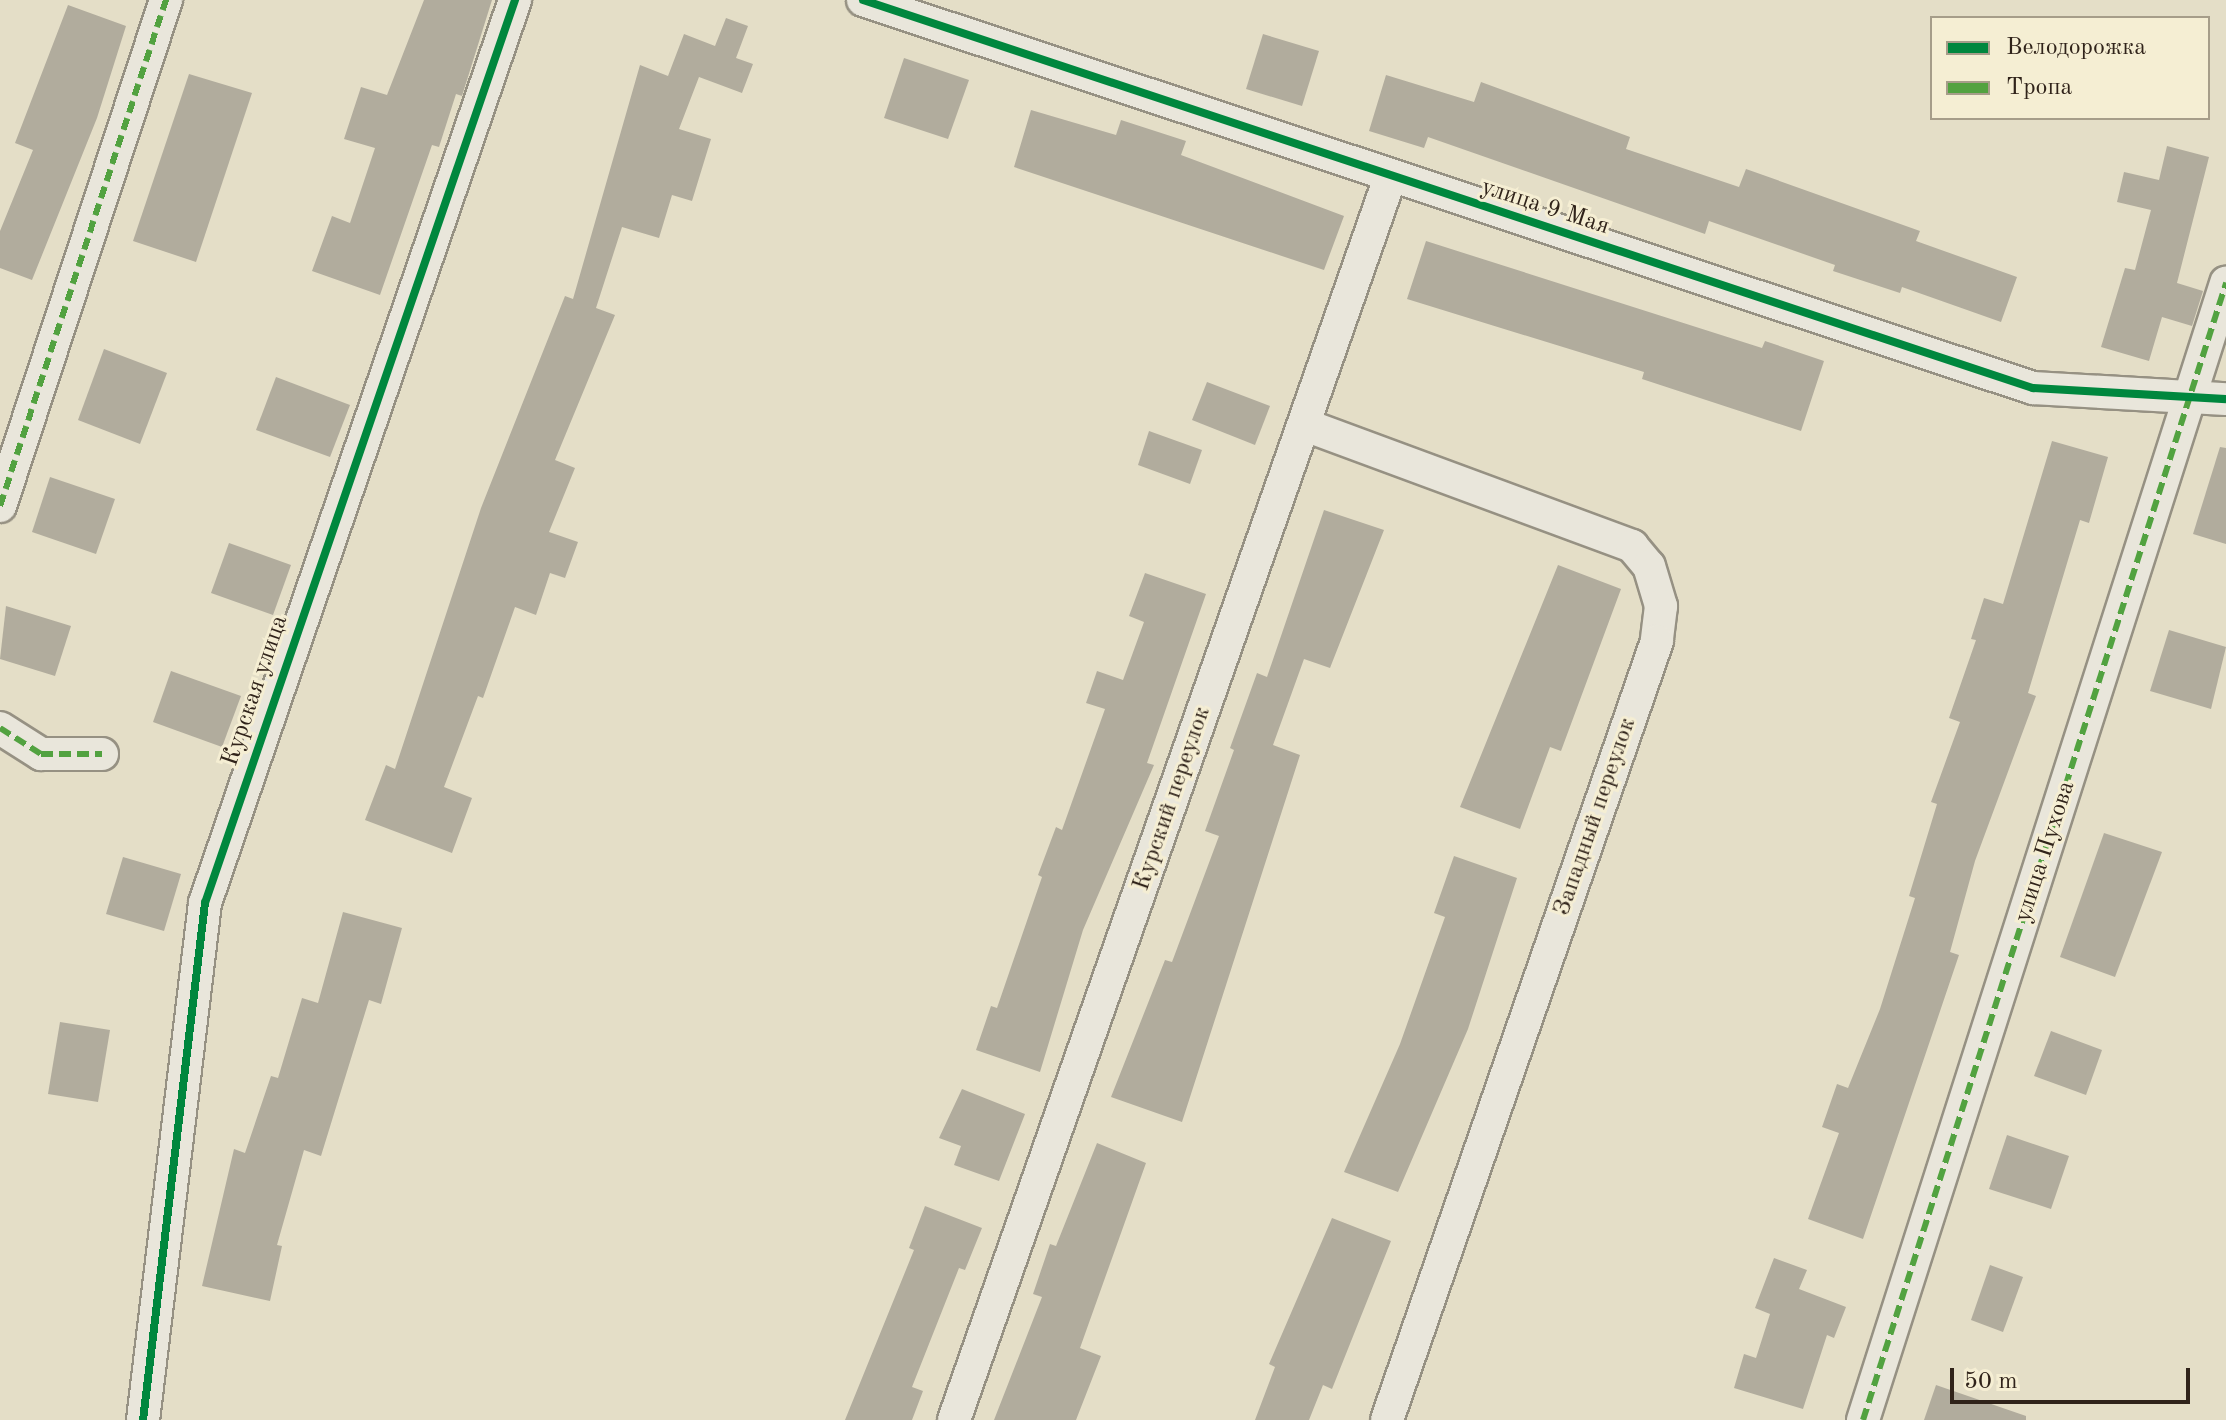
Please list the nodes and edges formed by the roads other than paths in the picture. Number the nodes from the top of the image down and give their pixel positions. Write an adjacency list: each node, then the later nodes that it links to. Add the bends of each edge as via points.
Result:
1 (166, 0): 9 (street)
2 (515, 0): 12 (street, Курская улица, via 205,903)
3 (863, 0): 4 (street, улица 9 Мая)
4 (1390, 178): 6 (street, улица 9 Мая, via 2033,388); 8 (street, Курский переулок)
5 (2226, 283): 6 (street, улица Пухова)
6 (2192, 397): 7 (street, улица 9 Мая); 15 (street, улица Пухова)
7 (2226, 399)
8 (1305, 425): 13 (street, Курский переулок); 14 (street, Западный переулок, via 1632,546 1649,566 1661,606 1654,650)
9 (0, 506)
10 (0, 728): 11 (street, via 41,754)
11 (102, 754)
12 (143, 1420)
13 (954, 1420)
14 (1387, 1420)
15 (1863, 1420)

